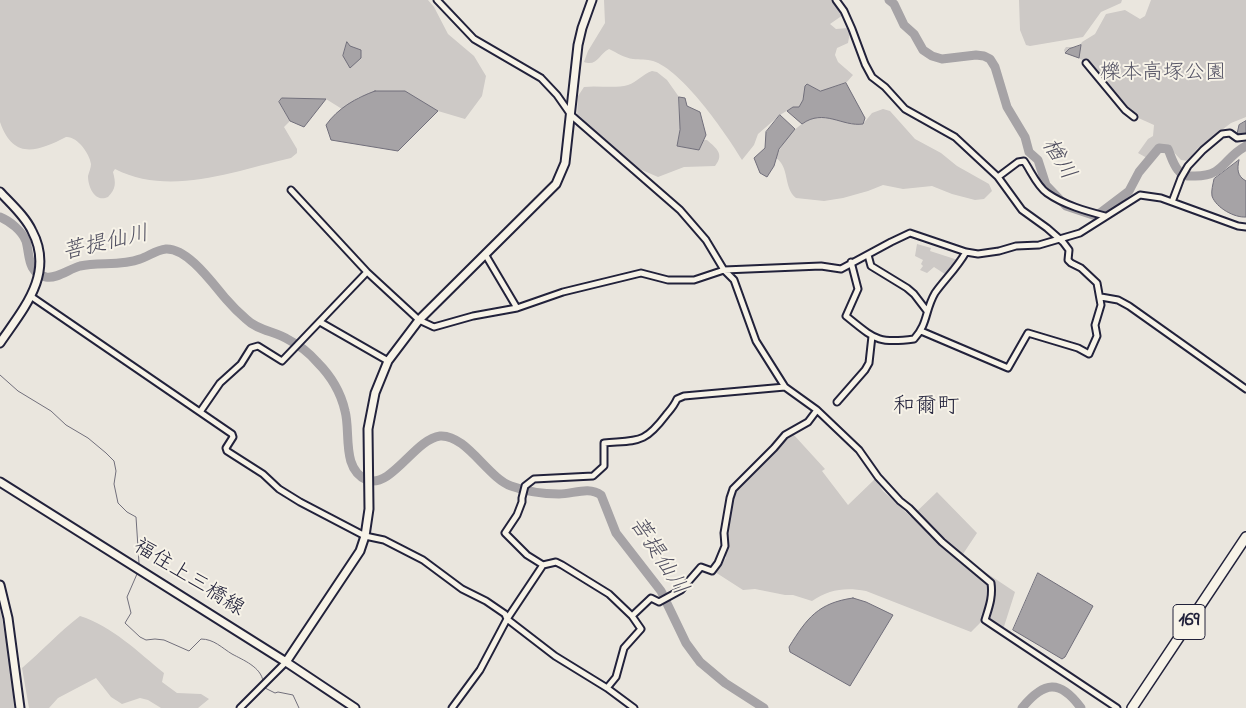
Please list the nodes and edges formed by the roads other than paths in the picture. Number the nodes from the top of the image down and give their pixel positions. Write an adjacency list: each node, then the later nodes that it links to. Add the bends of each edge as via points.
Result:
1 (437, 0): 5 (street, via 474,40 541,78)
2 (592, 0): 5 (street, via 578,45)
3 (836, 0): 8 (street, via 844,11 872,77 905,109 955,137)
4 (1086, 63): 6 (street)
5 (571, 115): 16 (street, via 565,163 556,184); 19 (street, via 680,210 706,240)
6 (1134, 117)
7 (1246, 137): 11 (street, via 1222,134 1203,150 1188,166)
8 (998, 177): 12 (street, via 1024,161 1047,193 1069,205); 14 (street, via 1022,210)
9 (291, 190): 20 (street)
10 (0, 192): 21 (street, via 32,229 37,240 40,269)
11 (1172, 202): 12 (street, via 1140,196); 13 (street)
12 (1106, 216): 14 (street, via 1080,233)
13 (1246, 227)
14 (1058, 238): 15 (street, via 1039,245 978,254); 22 (street, via 1068,250 1071,264 1081,268 1097,283)
15 (966, 252): 17 (street, via 910,234); 24 (street)
16 (485, 254): 23 (street); 25 (street)
17 (868, 255): 18 (street); 24 (street, via 871,266 907,288)
18 (851, 262): 19 (street, via 841,268); 28 (street, via 858,289 846,316)
19 (724, 270): 23 (street, via 694,280 668,280 641,273 563,292); 31 (street, via 734,280 756,341)
20 (367, 272): 25 (street); 26 (street)
21 (32, 297): 29 (street); 35 (street)
22 (1101, 297): 27 (street, via 1095,325 1097,336 1089,354 1028,333 1008,368); 32 (street, via 1129,306)
23 (516, 308): 25 (street, via 434,327)
24 (927, 311): 27 (street)
25 (419, 320): 30 (street)
26 (320, 322): 30 (street); 35 (street, via 282,361 258,346 251,348)
27 (921, 331): 28 (street, via 914,339 897,341)
28 (872, 336): 33 (street, via 869,363)
29 (0, 343)
30 (388, 362): 37 (street, via 375,393 368,429 369,509)
31 (786, 386): 34 (street); 39 (street, via 684,396 677,399 658,426 641,440 604,443 604,466 593,476 534,479 525,486 517,515 505,533)
32 (1246, 389)
33 (837, 402)
34 (817, 410): 41 (street, via 808,422 785,435 734,489 724,533 725,546 712,571 701,567 676,594 659,602 651,598); 50 (street, via 859,450 900,501 991,583 991,603 984,620)
35 (200, 412): 37 (street, via 233,435 226,448 228,452 300,502)
36 (0, 482): 43 (street, 福住上三橋線)
37 (365, 536): 42 (street, via 384,540 423,560 462,589 486,600); 43 (street, via 360,551)
38 (1246, 536): 51 (highway, 169)
39 (543, 565): 41 (street, via 562,564 609,594); 42 (street)
40 (0, 586): 45 (street, via 8,618)
41 (632, 616): 44 (street, via 641,630 624,648 616,677)
42 (507, 619): 44 (street, via 555,656); 48 (street, via 480,670)
43 (286, 662): 46 (street); 47 (street, 福住上三橋線)
44 (607, 688): 49 (street)
45 (20, 708)
46 (240, 708)
47 (355, 708)
48 (452, 708)
49 (634, 708)
50 (1117, 708)
51 (1132, 708)

